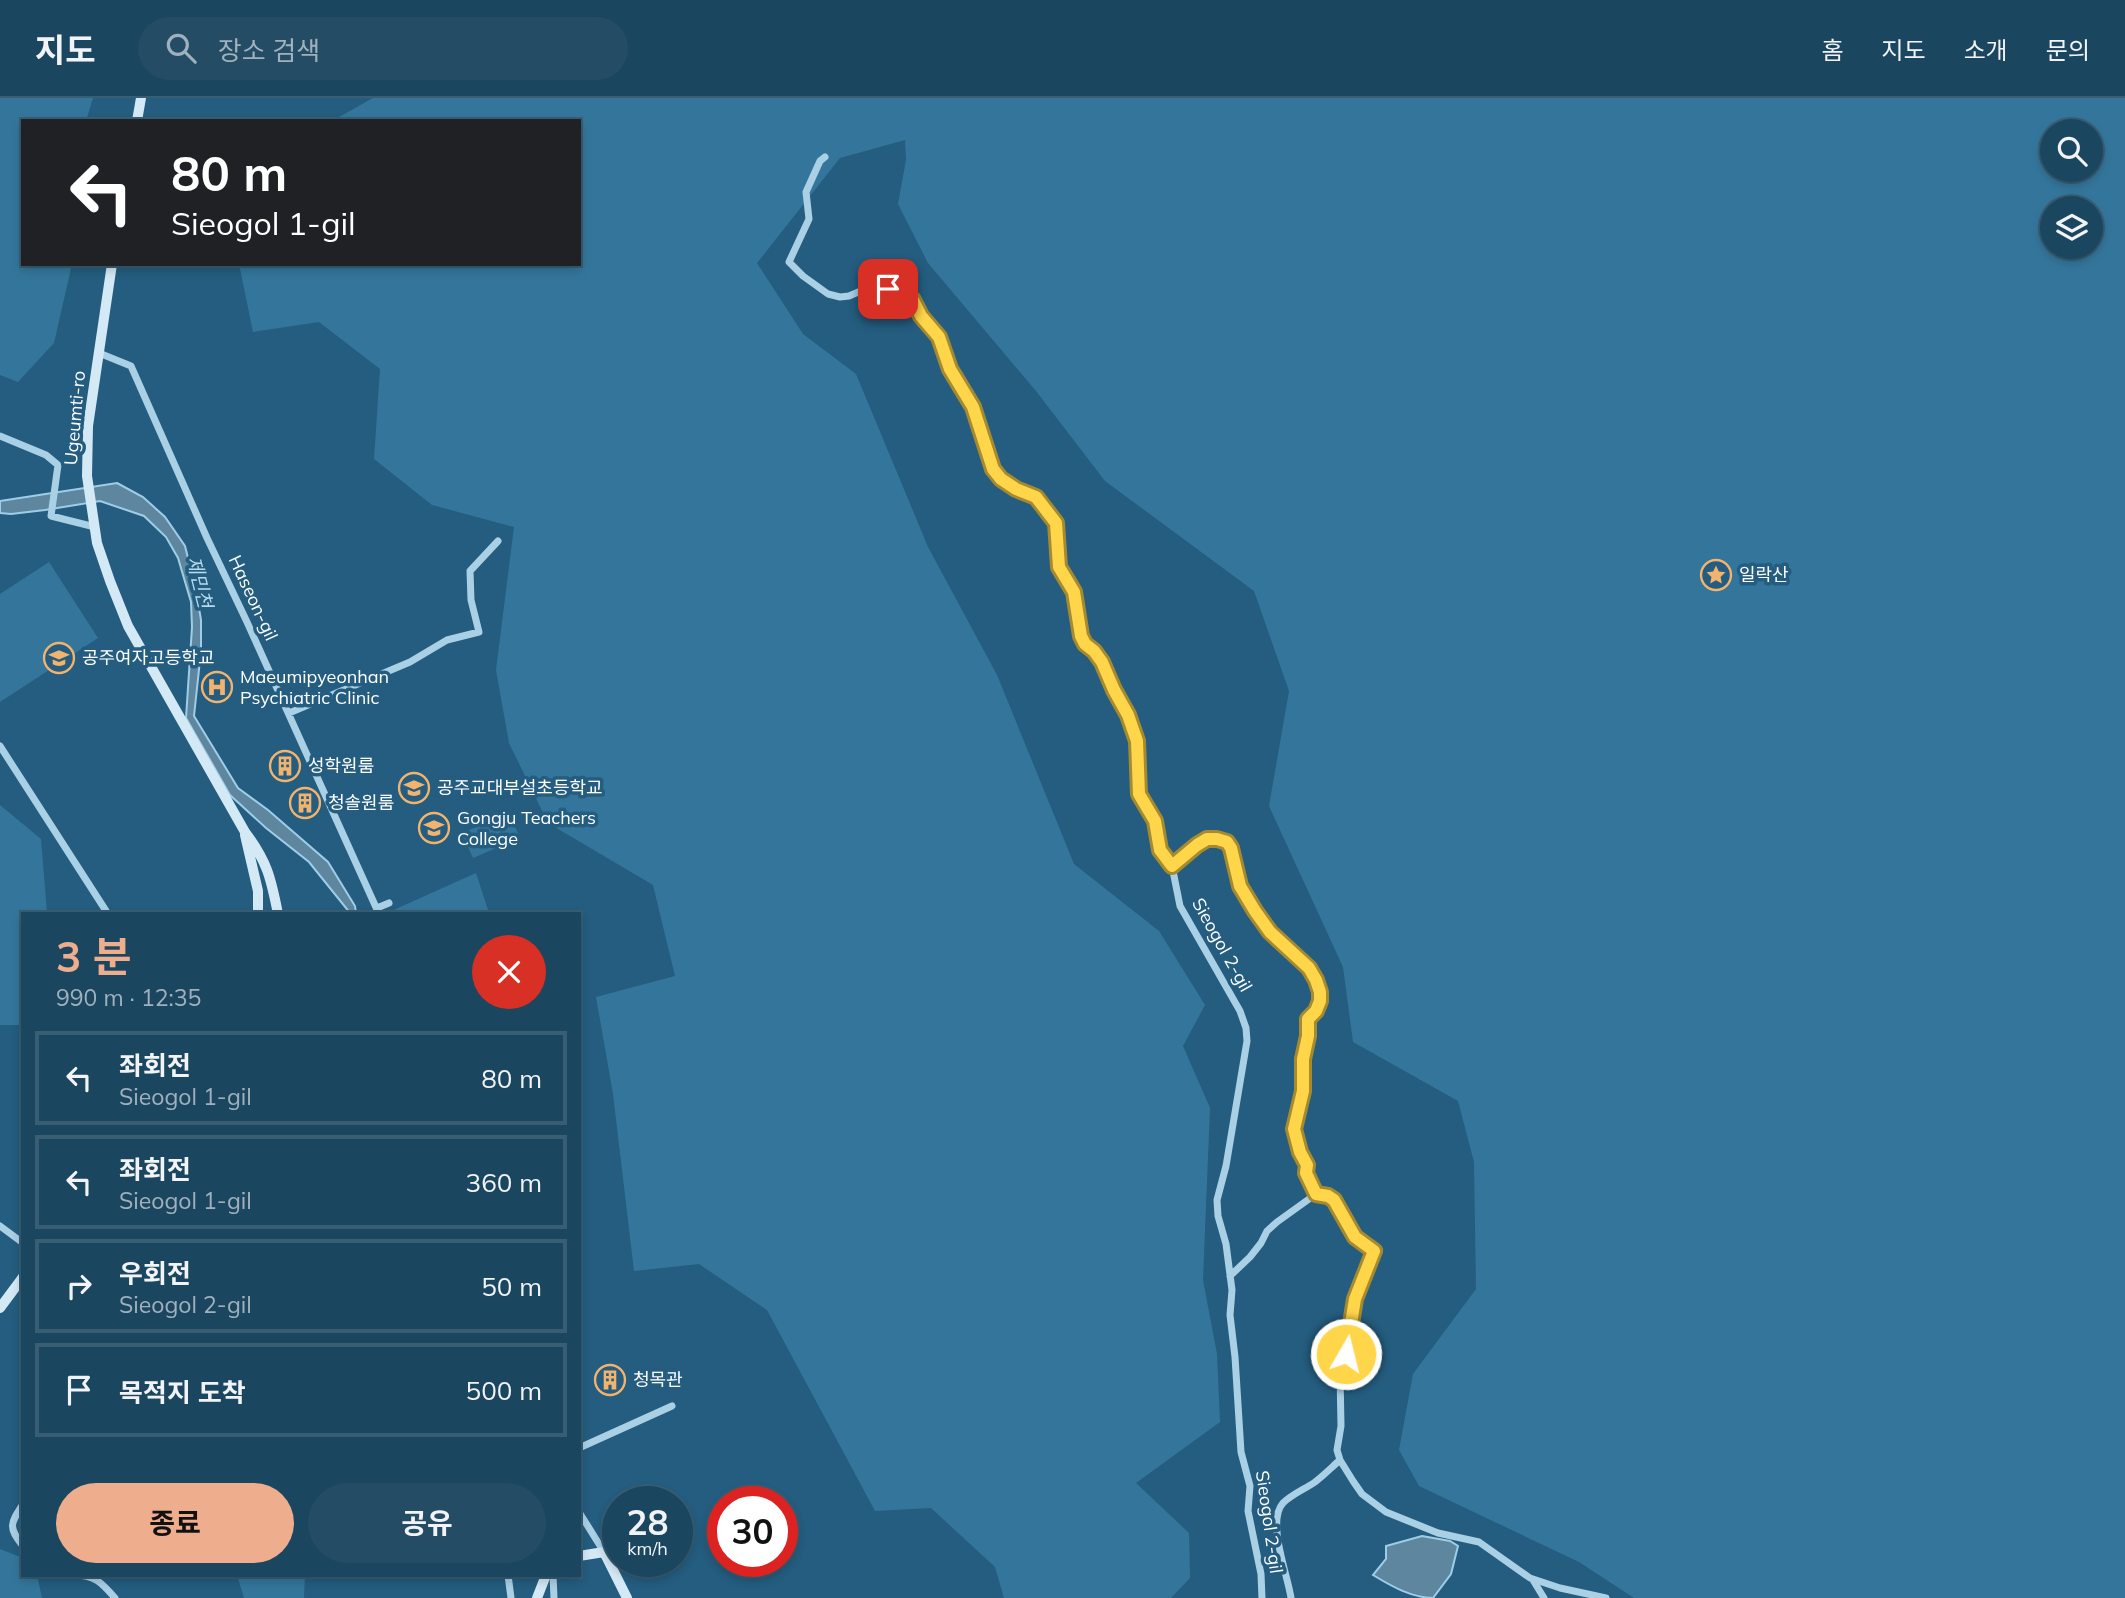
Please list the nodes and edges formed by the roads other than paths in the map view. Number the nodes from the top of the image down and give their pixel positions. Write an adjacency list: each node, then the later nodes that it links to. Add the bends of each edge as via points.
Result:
1 (141, 98): 2 (main road)
2 (137, 119)
3 (825, 157): 12 (street, Sieogol 2-gil, via 806,192 809,219 789,262 828,294 849,296 870,287 907,295 939,337 950,369 973,407 993,469 1016,489 1036,497 1056,523 1059,567 1074,592 1081,636 1102,662 1128,715 1137,741 1139,794 1155,821 1160,850)
4 (112, 266): 5 (main road, Ugeumti-ro)
5 (99, 353): 7 (main road, Ugeumti-ro, via 88,426 87,476); 9 (street, Haseon-gil, via 131,366)
6 (0, 436): 7 (street, via 46,455 58,465 51,516)
7 (95, 527): 11 (main road, Ugeumti-ro, via 128,626)
8 (498, 541): 9 (street, via 470,571 479,632 447,640 410,662)
9 (289, 713): 14 (street, Haseon-gil)
10 (0, 746): 15 (street)
11 (245, 832): 16 (main road, Ugeumti-ro); 17 (main road, Ugeumti-ro, via 267,866)
12 (1172, 866): 18 (street, via 1207,839 1227,842 1240,886 1255,911 1316,980 1320,1001 1308,1019 1303,1091 1294,1129); 21 (street, Sieogol 2-gil, via 1180,906 1240,1011 1247,1041 1217,1200)
13 (388, 903): 14 (street)
14 (378, 911)
15 (107, 912)
16 (258, 912)
17 (278, 912)
18 (1316, 1194): 21 (street, via 1267,1231); 26 (street, via 1334,1200 1355,1237 1374,1251 1355,1299 1339,1373)
19 (0, 1226): 20 (street)
20 (21, 1242)
21 (1230, 1276): 43 (street, Sieogol 2-gil, via 1241,1452 1250,1486 1248,1511)
22 (21, 1280): 23 (main road)
23 (0, 1308)
24 (672, 1406): 25 (street)
25 (581, 1447)
26 (1340, 1460): 37 (street, via 1362,1494 1386,1512 1438,1533 1479,1542); 44 (street, Sieogol 2-gil, via 1290,1497 1278,1512 1277,1533)
27 (21, 1507): 29 (street, via 11,1524)
28 (581, 1515): 30 (street)
29 (21, 1543)
30 (602, 1549)
31 (602, 1552): 32 (main road)
32 (581, 1556)
33 (92, 1577): 38 (street)
34 (508, 1577): 39 (street)
35 (548, 1577): 40 (main road); 41 (street)
36 (616, 1577): 42 (main road)
37 (1532, 1579): 45 (street); 46 (street)
38 (115, 1598)
39 (511, 1598)
40 (537, 1598)
41 (554, 1598)
42 (627, 1598)
43 (1262, 1598)
44 (1291, 1598)
45 (1544, 1598)
46 (1606, 1598)

